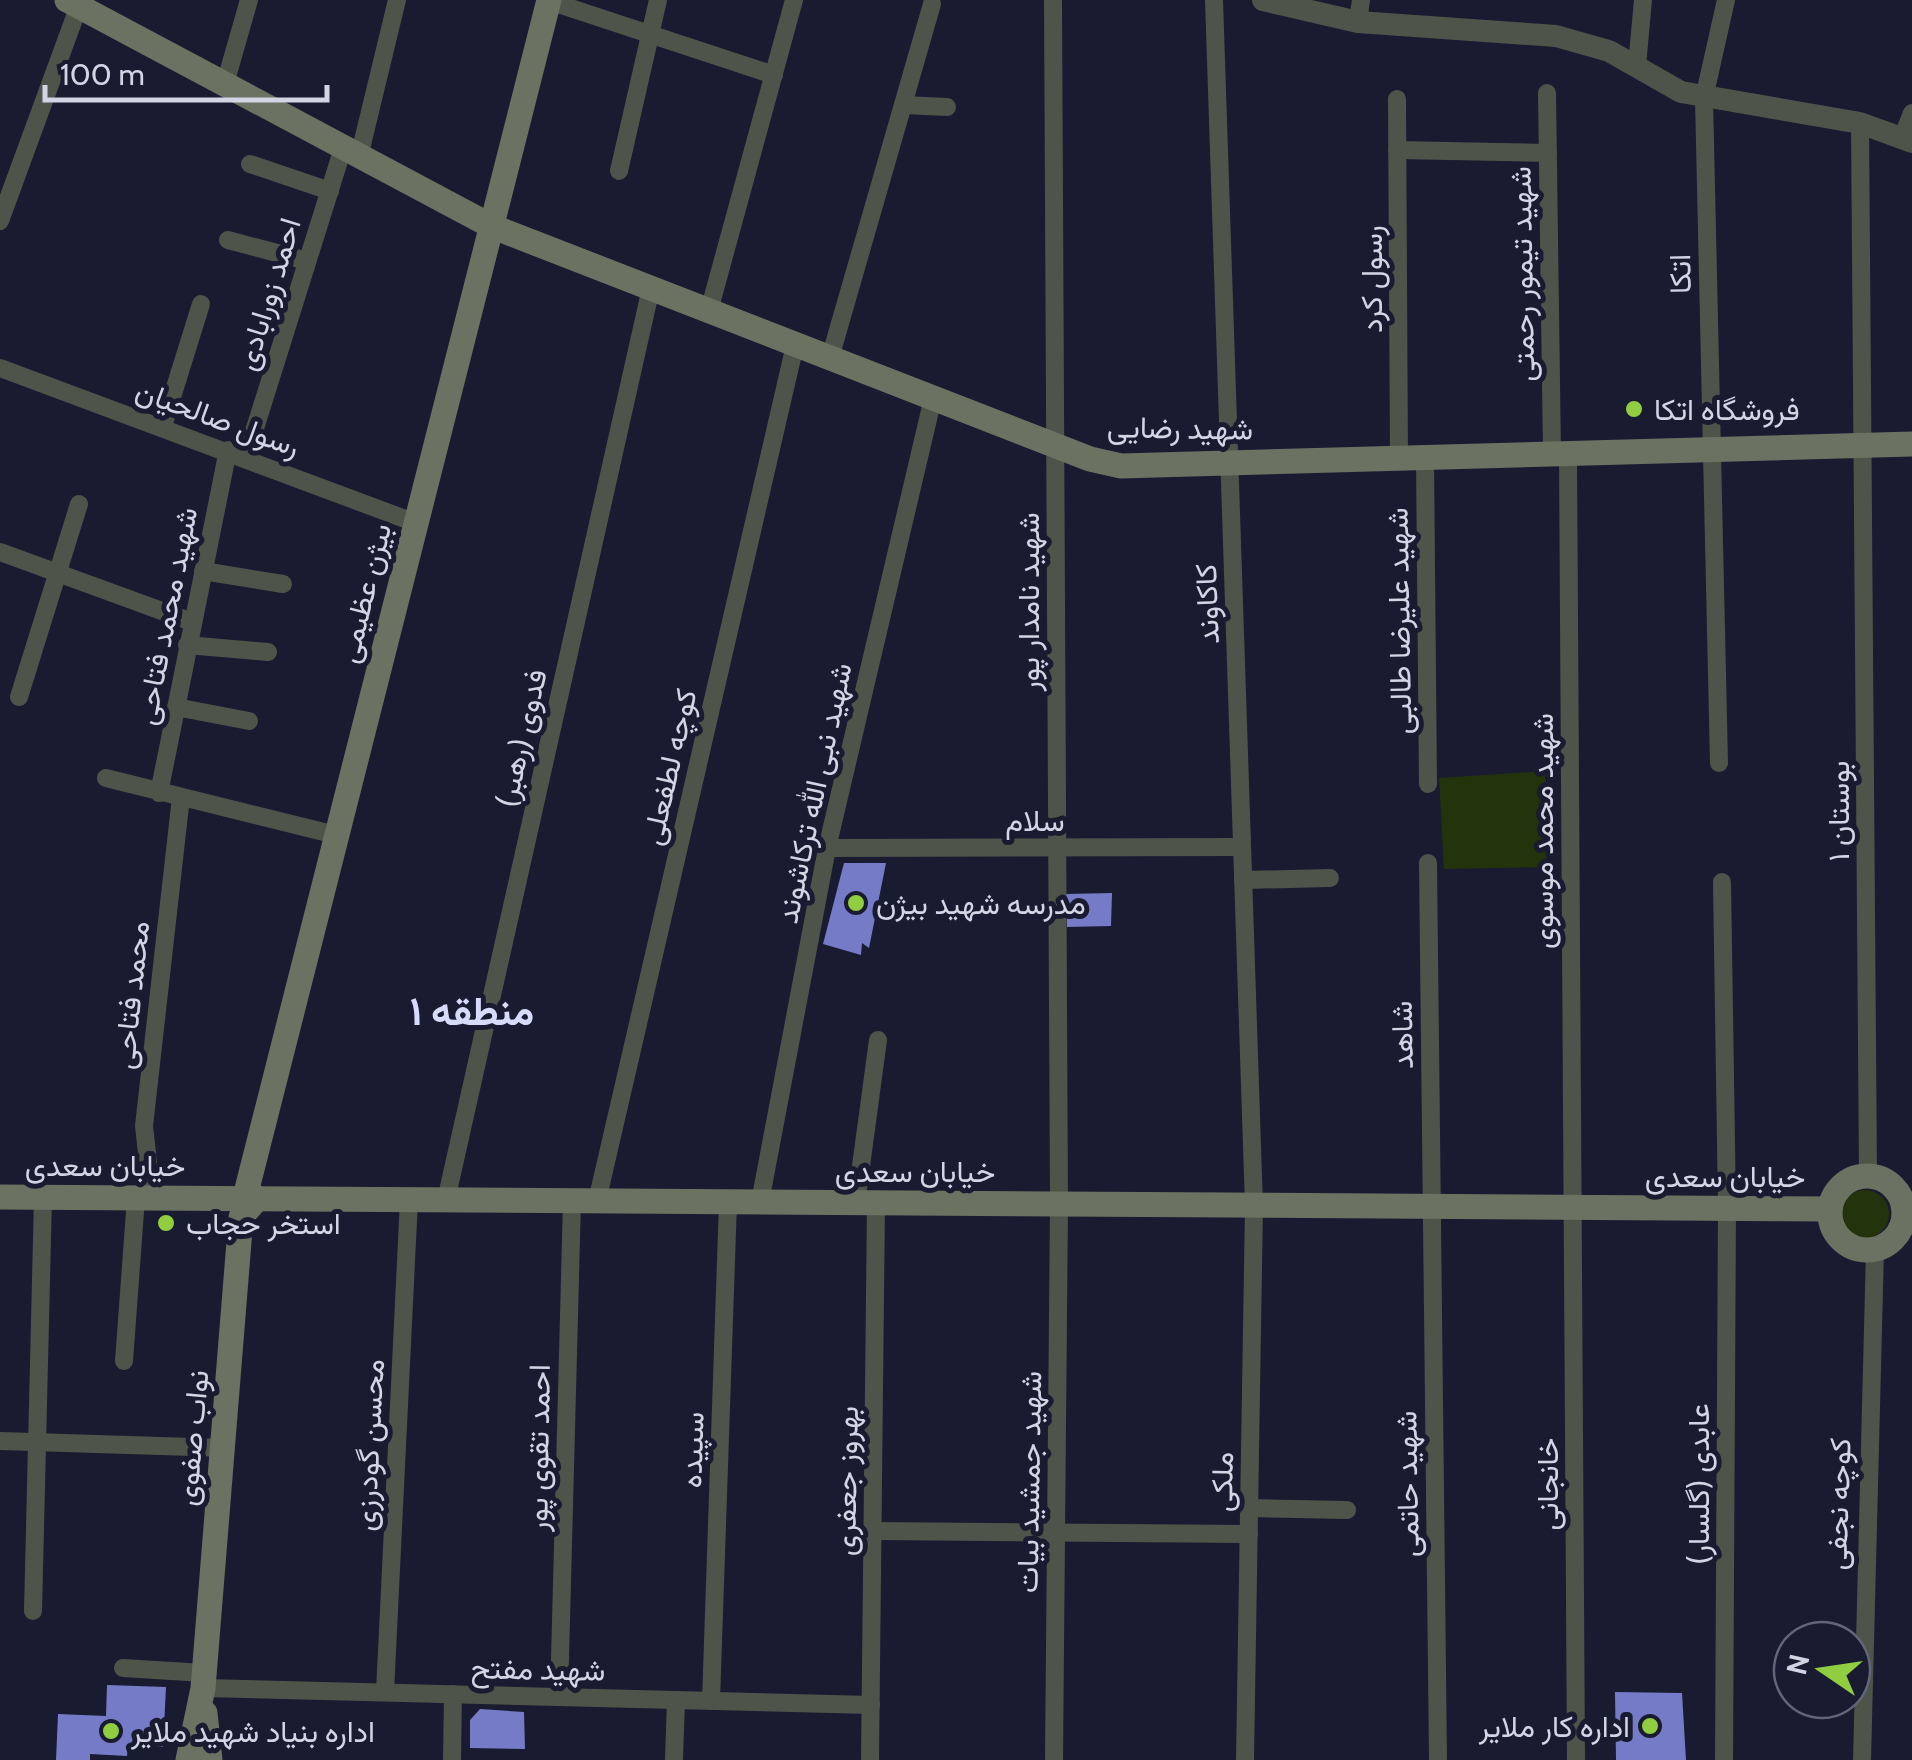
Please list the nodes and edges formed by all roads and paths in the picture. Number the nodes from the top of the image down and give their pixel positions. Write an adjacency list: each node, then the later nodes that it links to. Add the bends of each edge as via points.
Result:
1 (248, 0): 17 (street)
2 (549, 0): 14 (street); 33 (main road, بیژن عظیمی)
3 (658, 0): 14 (street)
4 (794, 0): 16 (street)
5 (1053, 0): 45 (street, شهید نامدار پور)
6 (1214, 0): 51 (street, کاکاوند)
7 (1263, 0): 13 (street)
8 (1643, 0): 15 (street)
9 (1726, 0): 20 (street, اتکا)
10 (390, 1): 27 (street, احمد زورابادی)
11 (76, 2): 17 (main road, شهید رضایی); 32 (street)
12 (932, 4): 21 (street)
13 (1360, 11): 15 (street, via 1556,36)
14 (650, 34): 16 (street); 30 (street)
15 (1638, 66): 20 (street)
16 (774, 74): 38 (street)
17 (225, 84): 27 (main road, شهید رضایی)
18 (1547, 93): 28 (street, شهید تیمور رحمتی)
19 (1397, 98): 26 (street, رسول کرد)
20 (1704, 98): 24 (street); 47 (street, اتکا)
21 (903, 105): 22 (street); 40 (street)
22 (947, 108)
23 (1912, 114): 25 (street)
24 (1860, 123): 25 (street); 46 (street, بوستان ۱)
25 (1907, 140)
26 (1397, 150): 28 (street); 50 (street, رسول کرد)
27 (351, 152): 31 (street, احمد زورابادی); 33 (main road, شهید رضایی)
28 (1548, 152): 49 (street, شهید تیمور رحمتی)
29 (250, 164): 31 (street)
30 (619, 170)
31 (330, 192): 35 (street, احمد زورابادی)
32 (0, 221)
33 (491, 226): 36 (main road, شهید رضایی); 53 (main road, بیژن عظیمی)
34 (228, 240): 35 (street)
35 (308, 262): 48 (street, احمد زورابادی)
36 (651, 288): 38 (main road, شهید رضایی); 84 (street, فدوی (رهبر))
37 (202, 304): 43 (street)
38 (709, 311): 39 (main road, شهید رضایی)
39 (795, 345): 40 (main road, شهید رضایی); 85 (street, کوچه لطفعلی)
40 (830, 358): 42 (main road, شهید رضایی)
41 (0, 368): 43 (street, رسول صالحیان)
42 (933, 398): 45 (main road, شهید رضایی); 71 (street, شهید نبی الله ترکاشوند)
43 (162, 426): 48 (street, رسول صالحیان)
44 (1912, 444): 46 (main road, شهید رضایی)
45 (1055, 446): 51 (main road, شهید رضایی, via 1121,466); 72 (street, شهید نامدار پور)
46 (1863, 446): 47 (main road, شهید رضایی); 78 (street, بوستان ۱)
47 (1712, 450): 49 (main road, شهید رضایی); 64 (street, اتکا)
48 (237, 453): 53 (street, رسول صالحیان); 56 (street, شهید محمد فتاحی)
49 (1560, 454): 50 (main road, شهید رضایی); 92 (street, شهید محمد موسوی)
50 (1412, 458): 51 (main road, شهید رضایی); 66 (street, شهید علیرضا طالبی)
51 (1230, 463): 70 (street, کاکاوند)
52 (79, 504): 55 (street)
53 (416, 523): 69 (main road, بیژن عظیمی)
54 (0, 552): 55 (street)
55 (56, 572): 58 (street); 61 (street)
56 (202, 572): 57 (street); 58 (street, شهید محمد فتاحی)
57 (283, 584)
58 (192, 622): 59 (street, شهید محمد فتاحی)
59 (187, 646): 60 (street); 62 (street, شهید محمد فتاحی)
60 (268, 652)
61 (18, 697)
62 (176, 707): 63 (street); 67 (street, شهید محمد فتاحی)
63 (248, 721)
64 (1719, 763)
65 (106, 778): 67 (street)
66 (1428, 784)
67 (160, 793): 68 (street)
68 (181, 797): 69 (street); 81 (street, محمد فتاحی, via 144,1126)
69 (336, 835): 82 (main road, بیژن عظیمی, via 248,1188)
70 (1242, 847): 72 (street, سلام); 75 (street, کاکاوند)
71 (828, 848): 72 (street, سلام); 87 (street, شهید نبی الله ترکاشوند)
72 (1058, 848): 89 (street, شهید نامدار پور)
73 (1428, 863): 91 (street, شاهد)
74 (1330, 878): 75 (street)
75 (1244, 880): 90 (street, کاکاوند)
76 (1722, 882): 93 (street, عابدی (گلسار))
77 (878, 1040): 88 (street, بهروز جعفری)
78 (1868, 1176): 94 (main road, via 1847,1182); 95 (main road, via 1899,1194)
79 (0, 1197): 80 (main road, خیابان سعدی)
80 (42, 1198): 81 (main road, خیابان سعدی); 99 (street)
81 (144, 1198): 82 (main road, خیابان سعدی); 97 (street, محمد فتاحی)
82 (256, 1199): 83 (main road, خیابان سعدی); 100 (main road, نواب صفوی, via 241,1217)
83 (409, 1200): 84 (main road, خیابان سعدی); 109 (street, محسن گودرزی)
84 (446, 1200): 85 (main road, خیابان سعدی)
85 (584, 1201): 86 (main road, خیابان سعدی); 111 (street, احمد تقوی پور)
86 (728, 1202): 87 (main road, خیابان سعدی); 113 (street, سپیده)
87 (760, 1202): 88 (main road, خیابان سعدی)
88 (866, 1203): 89 (main road, خیابان سعدی); 103 (street, بهروز جعفری)
89 (1060, 1204): 90 (main road, خیابان سعدی); 104 (street, شهید جمشید بیات)
90 (1254, 1206): 91 (main road, خیابان سعدی); 101 (street, ملکی)
91 (1432, 1206): 92 (main road, خیابان سعدی); 122 (street, شهید حاتمی)
92 (1572, 1208): 93 (main road, خیابان سعدی); 123 (street, خانجانی)
93 (1727, 1208): 94 (main road, خیابان سعدی); 124 (street, عابدی (گلسار))
94 (1830, 1209): 96 (main road, via 1842,1241)
95 (1908, 1217): 96 (main road, via 1895,1238)
96 (1875, 1250): 125 (street, کوچه نجفی)
97 (124, 1361)
98 (0, 1441): 99 (street)
99 (37, 1442): 100 (street); 106 (street)
100 (225, 1448): 108 (main road, نواب صفوی)
101 (1249, 1508): 102 (street); 105 (street, ملکی)
102 (1347, 1510)
103 (872, 1531): 104 (street); 114 (street, بهروز جعفری)
104 (1056, 1533): 105 (street); 120 (street, شهید جمشید بیات)
105 (1248, 1534): 121 (street, ملکی)
106 (33, 1611)
107 (123, 1668): 108 (street, شهید مفتح)
108 (204, 1680): 109 (street, شهید مفتح); 115 (main road); 116 (main road)
109 (384, 1692): 110 (street, شهید مفتح)
110 (453, 1694): 111 (street, شهید مفتح); 117 (street)
111 (559, 1697): 112 (street, شهید مفتح)
112 (676, 1700): 113 (street, شهید مفتح); 118 (street)
113 (711, 1701): 114 (street, شهید مفتح)
114 (871, 1705): 119 (street, بهروز جعفری)
115 (188, 1760)
116 (210, 1760)
117 (452, 1760)
118 (674, 1760)
119 (870, 1760)
120 (1054, 1760)
121 (1245, 1760)
122 (1438, 1760)
123 (1576, 1760)
124 (1724, 1760)
125 (1862, 1760)

